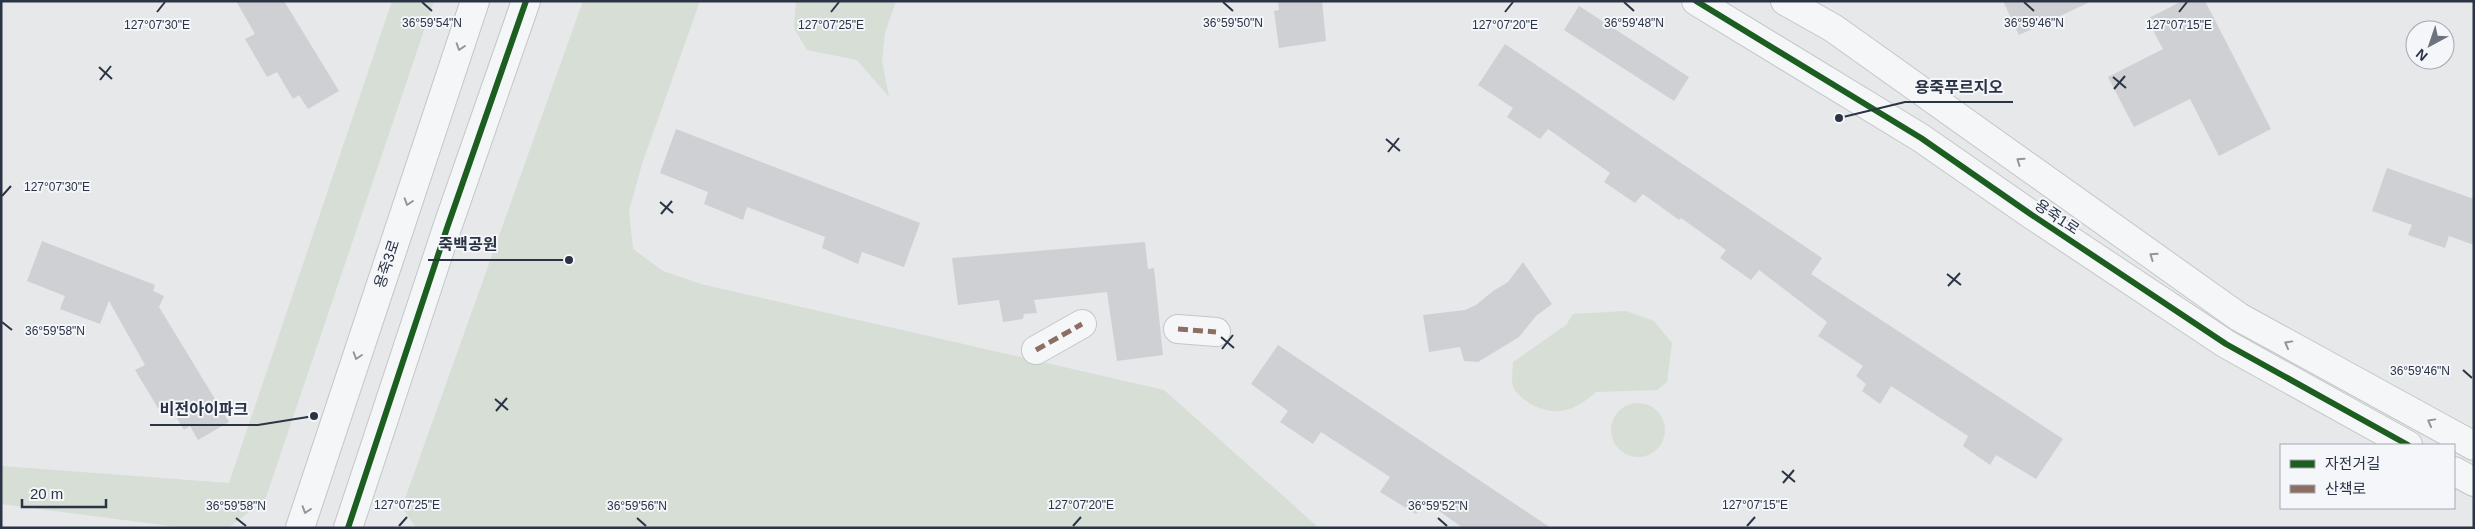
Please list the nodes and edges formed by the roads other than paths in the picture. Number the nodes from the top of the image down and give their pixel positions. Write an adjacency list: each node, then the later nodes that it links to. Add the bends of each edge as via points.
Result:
1 (475, 1): 13 (street, 용죽3로, one-way to 13)
2 (526, 1): 14 (street)
3 (1696, 1): 9 (street, 용죽1로, via 1921,138 2029,214 2226,344)
4 (1785, 1): 10 (street, one-way to 4, via 2239,317 1833,28)
5 (1082, 324): 8 (street)
6 (1178, 329): 7 (street)
7 (1216, 332)
8 (1036, 350)
9 (2406, 444)
10 (2474, 446)
11 (2455, 472): 12 (street)
12 (2474, 482)
13 (300, 528)
14 (348, 528)

